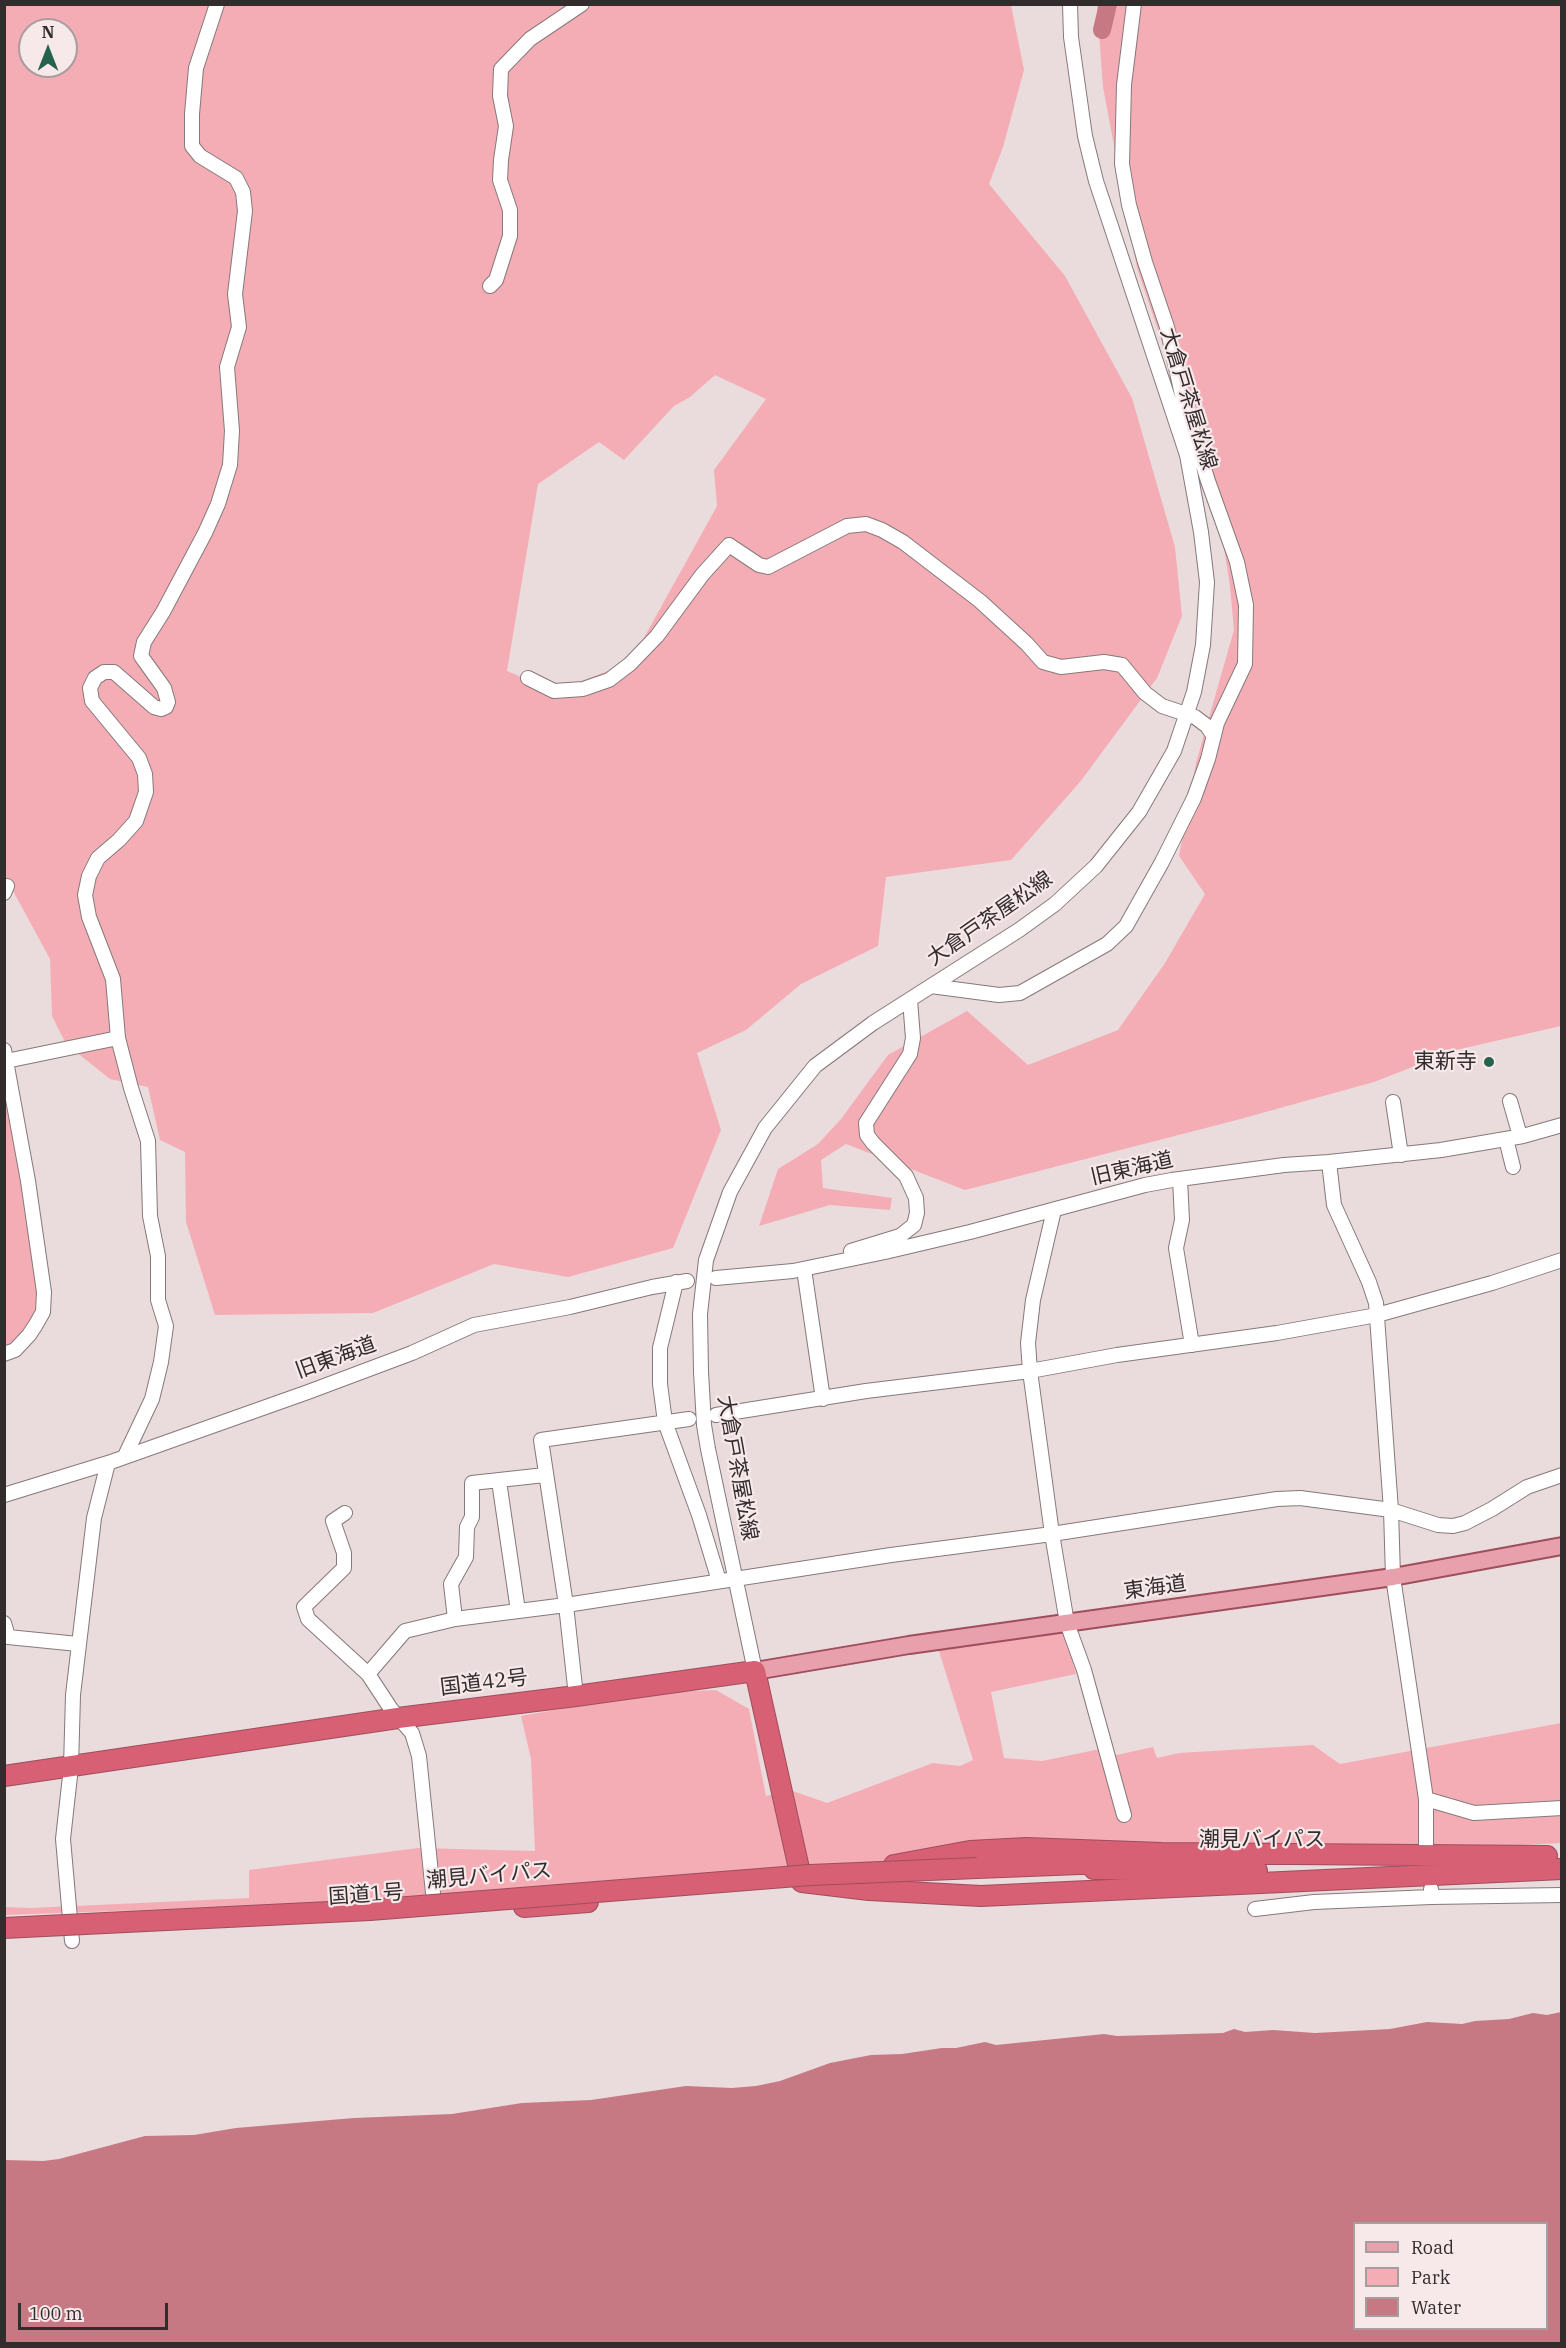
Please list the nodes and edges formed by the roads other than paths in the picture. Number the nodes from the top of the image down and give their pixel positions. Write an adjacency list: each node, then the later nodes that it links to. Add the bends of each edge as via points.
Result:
1 (217, 4): 11 (street, via 196,68 192,146 200,156 236,178 243,192 245,211 235,294 239,327 227,367 232,431 230,465 205,533 144,642 141,656 164,688 166,706 154,707 114,672 104,672 95,678 90,688 92,701 139,758 145,774 146,792 136,821 98,858 85,894 89,916 113,979)
2 (582, 4): 5 (street, via 530,39 501,69 500,96 506,126 500,180 510,210 510,236 496,280)
3 (1070, 4): 7 (street, 大倉戸茶屋松線, via 1085,136 1096,181 1187,455 1201,532 1207,582 1203,645)
4 (1134, 4): 8 (street, via 1124,85 1122,164 1129,205 1159,299 1191,426 1237,562 1246,605 1245,664)
5 (490, 286)
6 (528, 678): 7 (street, via 554,691 583,689 609,680 657,636 729,545 768,567 847,526 866,524 903,542 980,602 1043,662 1061,667 1104,662 1122,665 1145,693 1162,706)
7 (1186, 714): 8 (street, via 1203,723); 9 (street, 大倉戸茶屋松線, via 1174,751 1139,812 1096,866 1037,917)
8 (1213, 735): 9 (street, via 1194,798 1162,862 1126,926 1107,944 1020,993 999,995)
9 (931, 986): 10 (street, 大倉戸茶屋松線)
10 (910, 1000): 23 (street, via 910,1054 866,1123 867,1135 873,1143 906,1176 916,1198 917,1213 914,1225 900,1236 850,1251); 46 (street, 大倉戸茶屋松線, via 815,1066 765,1128 730,1192 706,1260 700,1314 704,1425)
11 (118, 1038): 12 (street); 35 (street, via 148,1141 158,1300 166,1326 152,1399)
12 (5, 1055): 29 (street, via 44,1292 43,1312 36,1326 15,1350)
13 (1510, 1101): 16 (street)
14 (1393, 1102): 18 (street)
15 (1562, 1125): 16 (street, 旧東海道)
16 (1520, 1136): 17 (street, 旧東海道)
17 (1506, 1139): 18 (street, 旧東海道); 20 (street)
18 (1401, 1155): 19 (street, 旧東海道)
19 (1329, 1162): 21 (street, 旧東海道); 27 (street, via 1334,1205 1369,1282)
20 (1514, 1167)
21 (1180, 1179): 22 (street, 旧東海道); 28 (street, via 1182,1220 1176,1248)
22 (1054, 1210): 23 (street, 旧東海道); 30 (street, via 1033,1300 1028,1343)
23 (851, 1258): 25 (street, 旧東海道)
24 (1562, 1260): 27 (street)
25 (804, 1269): 26 (street, 旧東海道); 31 (street)
26 (716, 1278)
27 (1377, 1316): 28 (street); 41 (street)
28 (1192, 1345): 30 (street)
29 (4, 1354)
30 (1030, 1371): 31 (street); 43 (street)
31 (823, 1398): 32 (street)
32 (716, 1414)
33 (689, 1419): 34 (street)
34 (666, 1422): 35 (street, 旧東海道, via 660,1348 681,1281 474,1325 412,1353); 37 (street, via 541,1440); 47 (street)
35 (125, 1456): 36 (street, 旧東海道)
36 (108, 1462): 40 (street, 旧東海道); 53 (street, via 94,1518)
37 (544, 1475): 39 (street); 48 (street)
38 (1562, 1475): 41 (street, via 1527,1487 1492,1509 1453,1526)
39 (499, 1481): 49 (street); 50 (street, via 472,1483 466,1557 451,1584)
40 (4, 1495)
41 (1391, 1510): 43 (street, via 1300,1498 1277,1499); 45 (street)
42 (345, 1513): 55 (street, via 333,1521 345,1553 344,1568 304,1607 308,1619)
43 (1052, 1534): 46 (street); 52 (street)
44 (1562, 1546): 45 (main road, 東海道)
45 (1392, 1577): 52 (main road, 東海道); 60 (street)
46 (737, 1578): 47 (street); 54 (street, 大倉戸茶屋松線)
47 (718, 1581): 48 (street)
48 (566, 1605): 49 (street); 56 (street)
49 (518, 1611): 50 (street)
50 (455, 1619): 55 (street, via 405,1631)
51 (4, 1623): 53 (street, via 8,1637)
52 (1067, 1623): 54 (main road, 東海道); 62 (street)
53 (78, 1644): 58 (street)
54 (755, 1671): 56 (highway, 国道42号); 68 (highway)
55 (368, 1674): 57 (street)
56 (576, 1696): 57 (highway, 国道42号)
57 (398, 1718): 58 (highway, 国道42号); 69 (street, via 412,1733 419,1756)
58 (71, 1767): 59 (highway, 国道42号); 74 (street, via 63,1839)
59 (4, 1776)
60 (1426, 1799): 61 (street, via 1473,1813); 63 (street)
61 (1562, 1808)
62 (1124, 1815)
63 (1426, 1845)
64 (1554, 1855): 65 (highway, 潮見バイパス, via 1382,1863 1099,1863); 68 (highway, via 1161,1853 1026,1848 970,1851)
65 (977, 1868): 67 (highway, 潮見バイパス); 72 (highway, 潮見バイパス, bridge, via 810,1875 358,1911)
66 (1562, 1869): 67 (highway)
67 (1452, 1872): 68 (highway, via 981,1896)
68 (802, 1882): 74 (highway, 国道1号, via 344,1921)
69 (434, 1893)
70 (1562, 1895): 71 (street, via 1431,1893)
71 (1255, 1909)
72 (4, 1928)
73 (4, 1933): 74 (highway, 国道1号)
74 (72, 1936)

